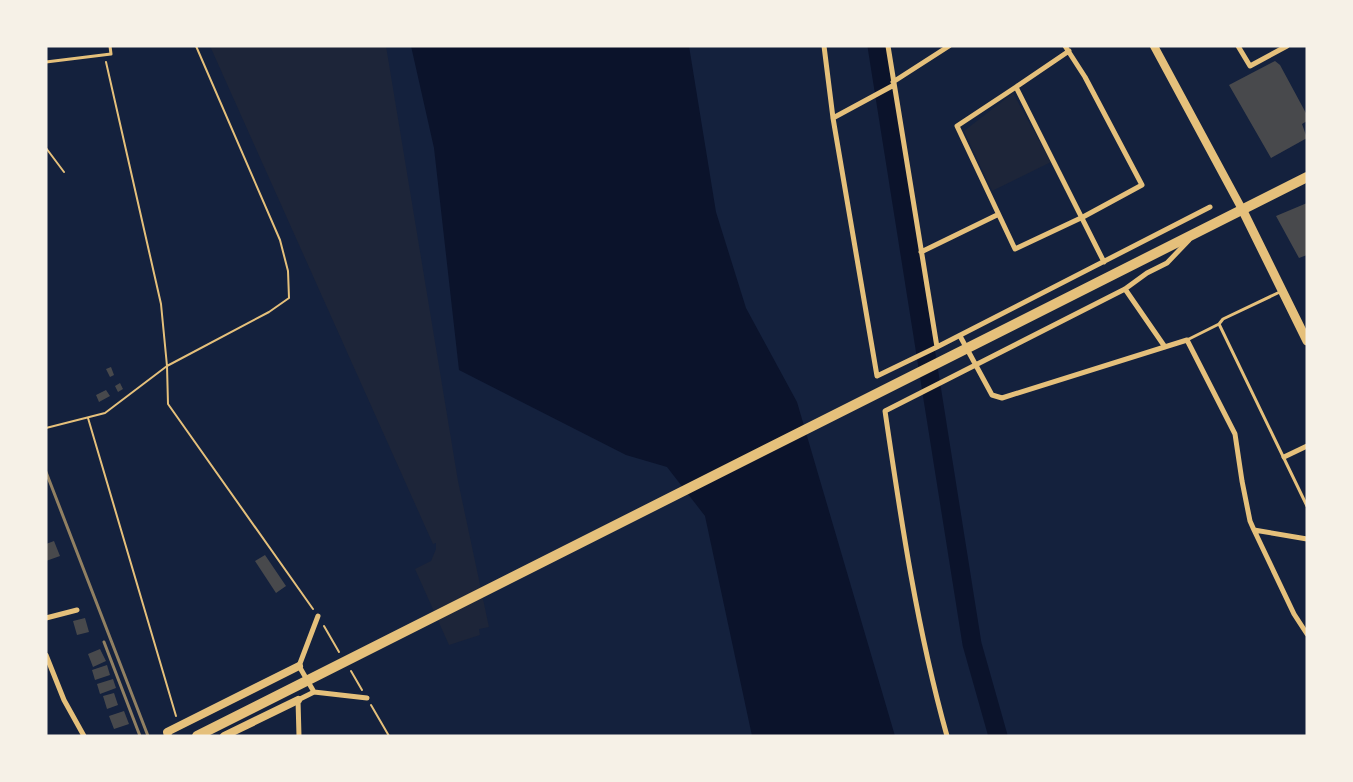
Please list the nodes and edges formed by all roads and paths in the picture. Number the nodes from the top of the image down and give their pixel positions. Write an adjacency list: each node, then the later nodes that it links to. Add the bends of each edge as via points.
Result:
1 (110, 46): 11 (lane, via 111,54)
2 (196, 46): 34 (path, via 280,240 290,290 288,298 269,312)
3 (824, 46): 15 (street)
4 (888, 46): 13 (street)
5 (949, 46): 13 (street)
6 (1065, 46): 10 (street)
7 (1154, 46): 20 (street)
8 (1238, 46): 9 (street, via 1250,66)
9 (1287, 46)
10 (1069, 51): 14 (street); 22 (street, via 1142,186)
11 (104, 55): 12 (lane); 34 (path, via 161,304)
12 (46, 62)
13 (893, 84): 15 (street); 24 (street)
14 (1016, 87): 21 (street, via 957,126); 22 (street)
15 (833, 118): 32 (street, via 877,376)
16 (46, 148): 17 (path)
17 (64, 172)
18 (1307, 177): 20 (main road)
19 (1210, 207): 25 (street)
20 (1243, 211): 23 (main road); 27 (main road)
21 (997, 214): 22 (street, via 1015,249); 24 (street)
22 (1083, 217): 25 (street)
23 (1192, 236): 26 (street, via 1167,263); 57 (main road)
24 (921, 252): 32 (street)
25 (1104, 262): 29 (street)
26 (1125, 289): 33 (street); 35 (street)
27 (1282, 291): 28 (lane, via 1223,319); 31 (main road)
28 (1219, 324): 30 (lane); 39 (lane)
29 (960, 336): 32 (street); 35 (street)
30 (1187, 340): 33 (street); 41 (street, via 1235,434)
31 (1307, 341)
32 (937, 347)
33 (1165, 347): 35 (street, via 1002,398 992,395)
34 (167, 366): 36 (path, via 105,413); 44 (path, via 168,404)
35 (976, 366): 61 (street, via 885,411 916,604 934,689)
36 (88, 418): 37 (path); 54 (path)
37 (46, 428)
38 (1307, 446): 39 (street)
39 (1284, 458): 40 (lane)
40 (1307, 506)
41 (1254, 530): 42 (street); 46 (street, via 1294,614)
42 (1307, 540)
43 (77, 610): 45 (street)
44 (318, 616): 48 (path); 50 (street)
45 (46, 618)
46 (1307, 634)
47 (46, 655): 55 (street, via 64,700)
48 (342, 657)
49 (347, 665): 52 (path)
50 (299, 666): 51 (street); 56 (street, via 167,732)
51 (314, 692): 52 (street); 53 (street)
52 (367, 698): 60 (path)
53 (298, 700): 58 (street); 59 (street)
54 (176, 716)
55 (84, 736)
56 (168, 736)
57 (197, 736)
58 (224, 736)
59 (299, 736)
60 (388, 736)
61 (948, 736)

